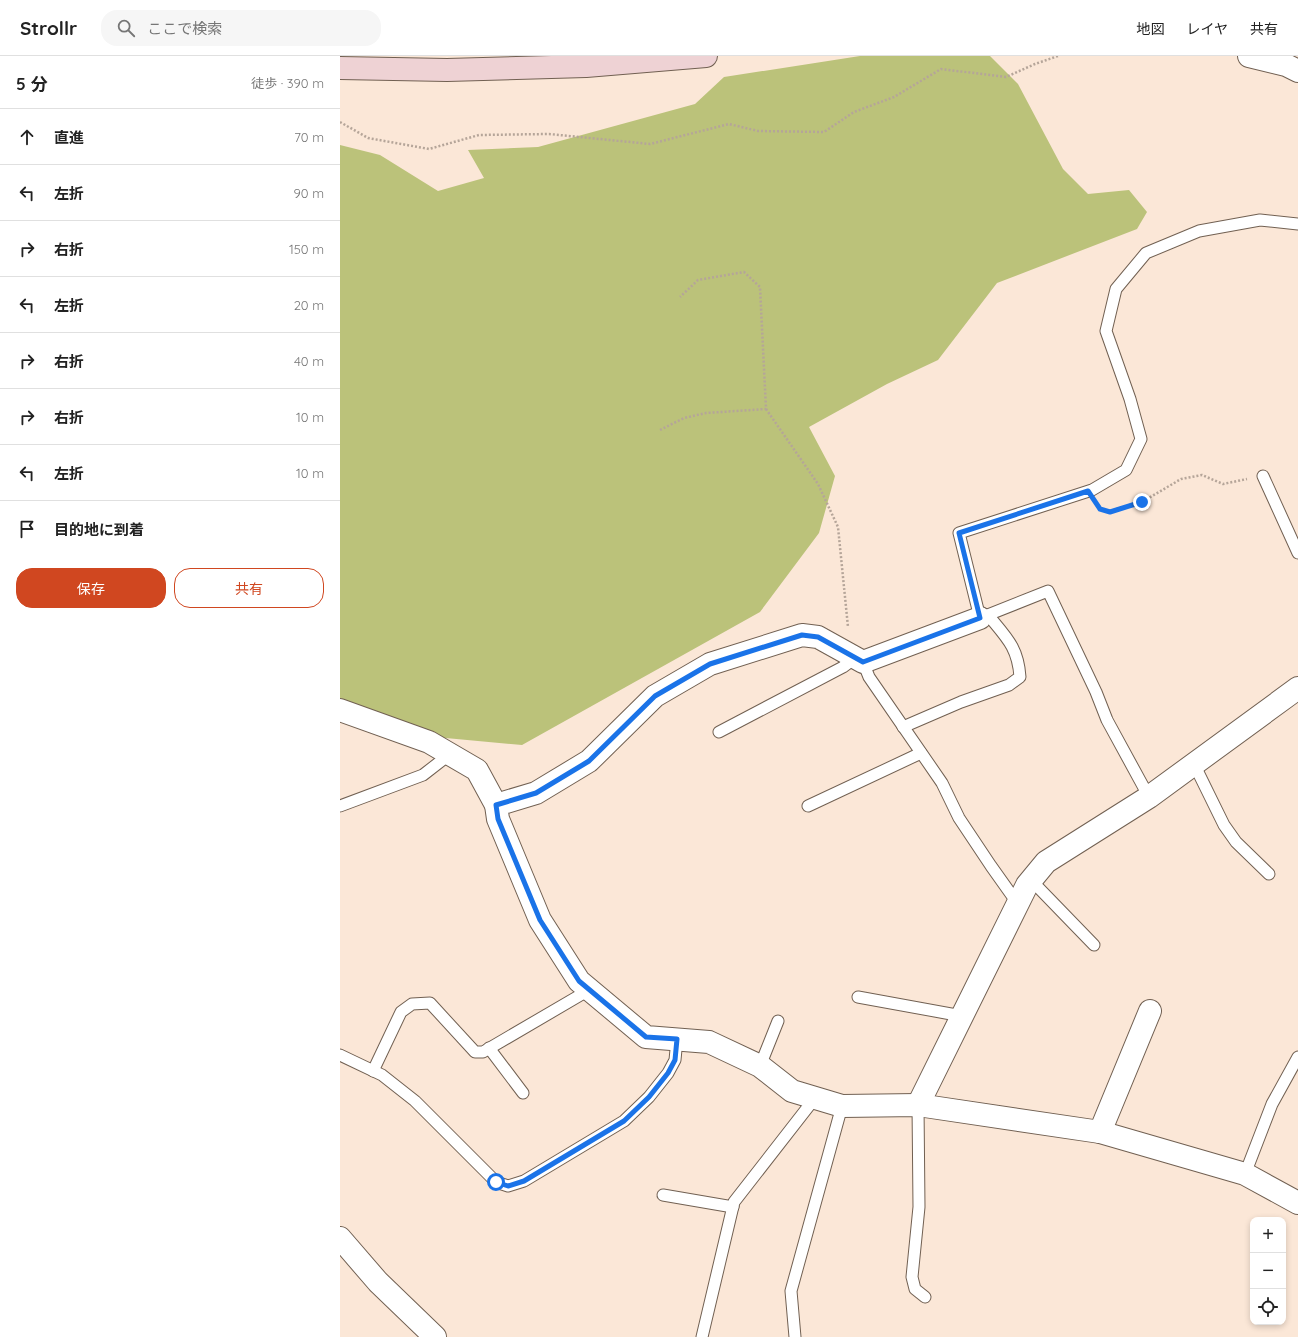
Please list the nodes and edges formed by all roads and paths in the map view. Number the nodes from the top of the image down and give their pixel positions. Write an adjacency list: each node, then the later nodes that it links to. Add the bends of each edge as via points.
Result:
1 (706, 56): 4 (street, via 578,66 447,70)
2 (1058, 56): 6 (path, via 1006,77 941,68 894,97 854,112 824,132 758,131 730,124 650,144 549,134 479,135 429,149 368,138)
3 (1249, 56): 5 (street)
4 (340, 68)
5 (1298, 70)
6 (340, 122)
7 (1298, 224): 12 (lane, via 1260,220 1199,231 1146,253 1116,289 1106,331 1141,439 1126,470)
8 (680, 297): 9 (path, via 698,280 744,272 760,287)
9 (766, 409): 10 (path, via 684,418); 15 (path, via 818,484 838,526)
10 (660, 430)
11 (1263, 476): 12 (path, via 1223,484 1202,475 1181,479 1142,502 1110,512 1100,509); 13 (lane)
12 (1088, 491): 14 (lane, via 959,533)
13 (1298, 553)
14 (984, 616): 15 (street); 18 (lane, via 1010,642 1019,662 1020,677 1009,684); 23 (lane, via 1048,591 1107,720)
15 (857, 658): 18 (lane); 19 (lane); 24 (street, via 818,637 802,635 710,664 655,696 589,761 536,793)
16 (1298, 688): 22 (street)
17 (340, 710): 21 (street, via 429,742)
18 (903, 727): 20 (lane)
19 (719, 732)
20 (921, 753): 26 (lane); 29 (lane, via 942,783 960,818)
21 (450, 754): 24 (street, via 476,770); 25 (lane, via 423,775)
22 (1194, 764): 23 (street); 27 (lane, via 1224,825 1236,842)
23 (1149, 797): 28 (street, via 1046,862)
24 (496, 805): 31 (street, via 498,819 540,920 579,981)
25 (340, 806)
26 (808, 806)
27 (1269, 874)
28 (1031, 880): 29 (street); 30 (lane)
29 (1018, 904): 34 (street)
30 (1094, 946)
31 (589, 990): 36 (street, via 646,1037); 37 (lane)
32 (858, 997): 34 (lane)
33 (1150, 1011): 46 (street)
34 (962, 1016): 44 (street)
35 (778, 1021): 40 (lane)
36 (677, 1039): 40 (street, via 709,1042); 41 (lane, via 675,1060 668,1073 649,1097 624,1121 524,1181 508,1186 496,1182 415,1100)
37 (489, 1048): 41 (lane, via 483,1052 475,1052 430,1003 412,1004 401,1012); 42 (lane)
38 (340, 1055): 41 (lane)
39 (1298, 1058): 47 (lane, via 1272,1104)
40 (760, 1066): 43 (street, via 792,1091)
41 (373, 1071)
42 (523, 1093)
43 (815, 1098): 45 (street); 50 (lane, via 734,1202)
44 (918, 1105): 45 (street); 46 (street); 52 (lane, via 919,1207 912,1277 915,1289)
45 (842, 1106): 55 (lane, via 791,1291)
46 (1100, 1132): 47 (street)
47 (1245, 1174): 49 (street)
48 (663, 1195): 50 (lane)
49 (1298, 1203)
50 (733, 1207): 54 (lane)
51 (340, 1238): 53 (street, via 378,1282)
52 (925, 1297)
53 (435, 1337)
54 (702, 1337)
55 (795, 1337)

